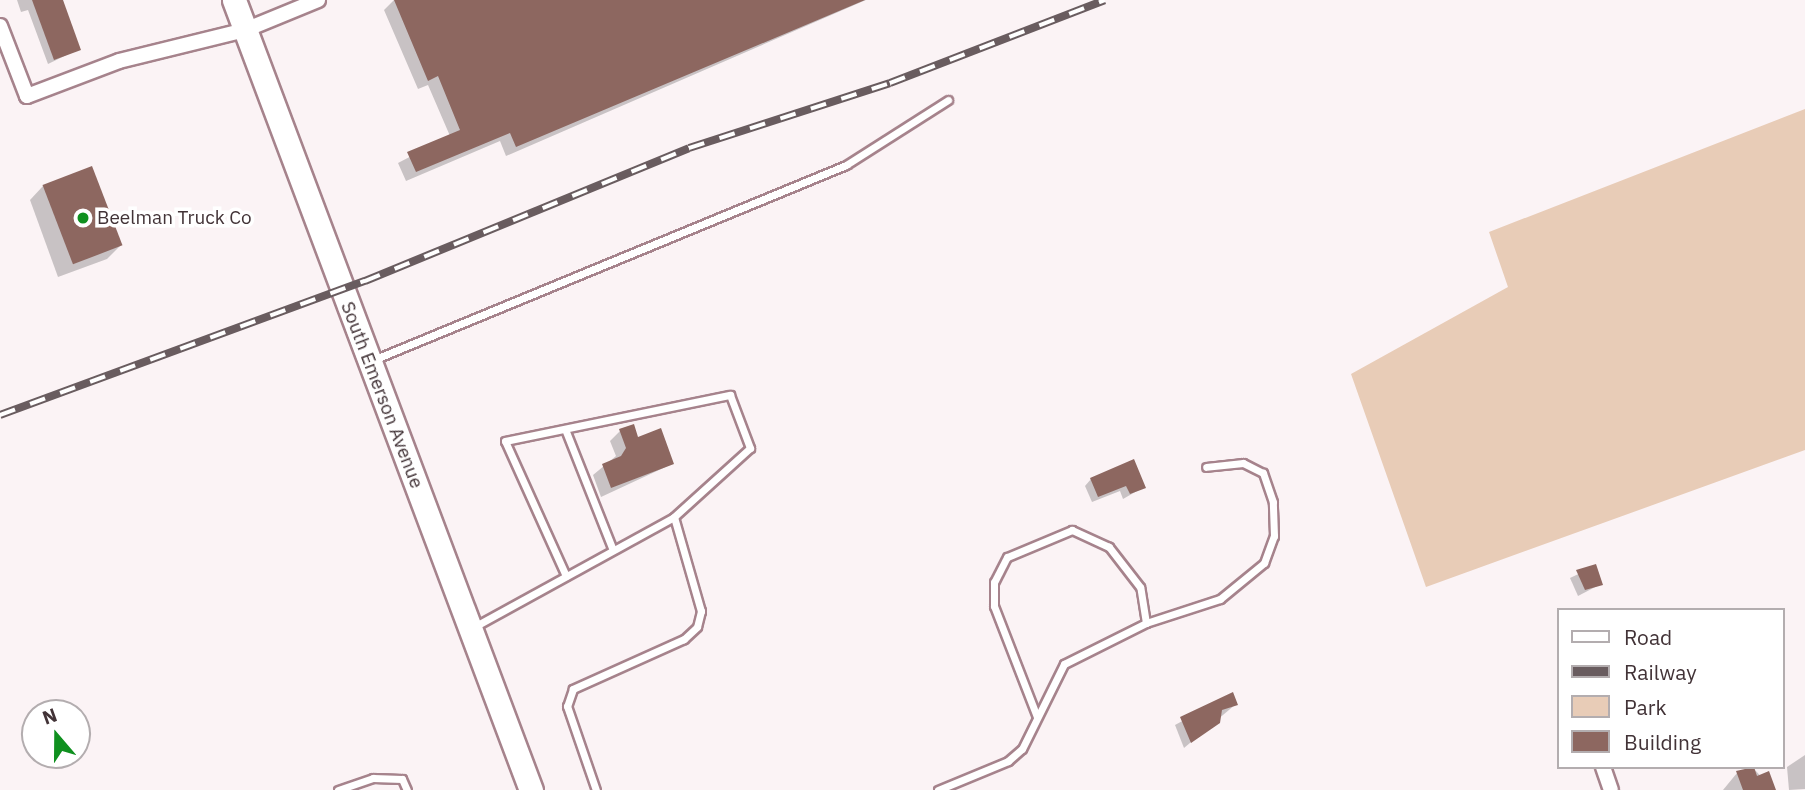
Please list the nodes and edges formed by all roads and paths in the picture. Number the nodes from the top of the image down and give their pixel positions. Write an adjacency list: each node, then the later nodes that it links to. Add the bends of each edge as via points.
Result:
1 (234, 0): 4 (main road, South Emerson Avenue)
2 (318, 0): 4 (street)
3 (0, 26): 4 (street, via 27,96 119,61)
4 (245, 30): 6 (main road, South Emerson Avenue)
5 (948, 100): 6 (lane, via 846,165)
6 (369, 361): 13 (main road, South Emerson Avenue)
7 (565, 429): 9 (lane, via 730,395 750,448); 10 (lane); 11 (lane, via 505,442)
8 (1206, 467): 12 (lane, via 1243,463 1263,473 1273,502 1274,536 1264,563 1220,599)
9 (674, 517): 10 (lane); 19 (lane, via 698,600 697,627 684,639 573,689 566,706)
10 (613, 550): 11 (lane)
11 (566, 576): 13 (lane)
12 (1146, 623): 14 (lane, via 1064,664); 14 (lane, via 1140,587 1097,541 1072,530 1007,558 994,582 994,606)
13 (470, 629): 18 (main road, South Emerson Avenue)
14 (1037, 717): 20 (lane, via 1008,761)
15 (1604, 769): 21 (street)
16 (338, 790): 17 (lane, via 373,778 402,779)
17 (407, 790)
18 (531, 790)
19 (596, 790)
20 (938, 790)
21 (1611, 790)

